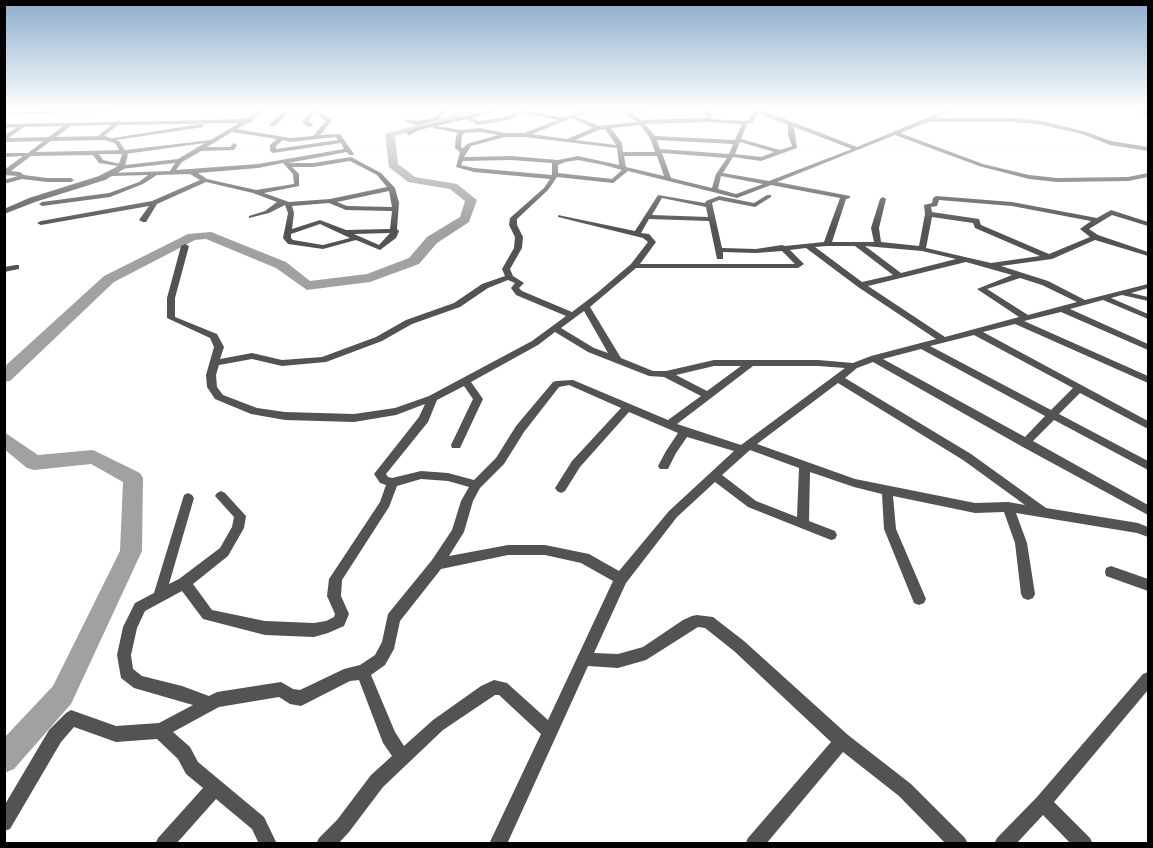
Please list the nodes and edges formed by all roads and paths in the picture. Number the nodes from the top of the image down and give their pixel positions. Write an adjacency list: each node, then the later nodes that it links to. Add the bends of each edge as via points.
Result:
1 (38, 149): 24 (street)
2 (122, 149): 20 (street)
3 (151, 149): 20 (street)
4 (198, 149): 5 (street); 29 (street)
5 (232, 149)
6 (273, 149): 7 (street)
7 (290, 149)
8 (458, 149): 26 (street)
9 (467, 149): 26 (street)
10 (578, 149): 30 (street)
11 (612, 149): 19 (street)
12 (657, 149): 21 (street)
13 (734, 149): 27 (street)
14 (767, 149): 22 (street)
15 (789, 149): 22 (street)
16 (857, 149): 46 (street)
17 (936, 149): 39 (street, via 1029,177 1057,180)
18 (347, 150): 28 (street); 31 (street)
19 (621, 150): 21 (street); 33 (street)
20 (125, 152): 23 (street); 32 (street)
21 (658, 152): 27 (street); 42 (street)
22 (780, 152): 27 (street, via 761,159)
23 (95, 153): 24 (street); 32 (street, via 101,162)
24 (30, 154): 25 (street); 41 (street, via 4,173 18,173)
25 (4, 155)
26 (462, 155): 30 (street); 40 (street, via 458,166 462,169)
27 (731, 155): 38 (street)
28 (351, 159): 31 (street, via 313,165); 47 (street, via 373,170)
29 (180, 161): 32 (street); 34 (street)
30 (561, 161): 33 (street, via 578,158); 40 (street, via 554,168)
31 (285, 164): 35 (street); 49 (street, via 296,174 297,185)
32 (121, 166): 36 (street)
33 (625, 169): 40 (street, via 613,181); 42 (street)
34 (172, 172): 35 (street); 37 (street)
35 (191, 172): 44 (street)
36 (110, 174): 37 (street); 58 (street)
37 (155, 174): 55 (street, via 110,195)
38 (719, 174): 46 (street); 48 (street)
39 (1149, 175)
40 (555, 176): 92 (street, via 514,218 519,237 518,248 506,270)
41 (22, 177): 43 (street); 45 (street)
42 (668, 177): 48 (street)
43 (71, 180)
44 (206, 180): 49 (street); 53 (street)
45 (4, 182)
46 (768, 184): 48 (street, via 737,196); 74 (street, via 846,196)
47 (392, 188): 52 (street); 57 (street)
48 (714, 191)
49 (255, 192): 54 (street)
50 (769, 196): 56 (street, via 755,205 710,199)
51 (884, 200): 75 (street, via 875,228)
52 (330, 201): 54 (street); 57 (street, via 346,208)
53 (154, 203): 64 (street); 66 (street)
54 (285, 203): 61 (street); 70 (street, via 291,213)
55 (42, 204)
56 (709, 206): 62 (street, via 660,196); 63 (street)
57 (396, 209): 68 (street)
58 (4, 212)
59 (929, 214): 65 (street, via 927,205 935,205 937,198 1012,204); 80 (street); 83 (street, via 976,221 978,226)
60 (560, 216): 71 (street)
61 (251, 217)
62 (648, 217): 63 (street); 71 (street)
63 (711, 219): 81 (street)
64 (143, 220)
65 (1096, 220): 67 (street, via 1111,212); 72 (street, via 1084,229)
66 (41, 223)
67 (1149, 224)
68 (395, 231): 69 (street); 73 (street, via 391,240 379,248)
69 (348, 232): 70 (street, via 318,222); 73 (street)
70 (288, 233): 73 (street, via 288,241 318,247)
71 (637, 233): 86 (street, via 652,242)
72 (1095, 237): 82 (street); 83 (street)
73 (357, 238)
74 (827, 244): 76 (street); 79 (street)
75 (878, 244): 76 (street); 80 (street)
76 (858, 245): 91 (street)
77 (185, 246): 112 (street, via 171,297 171,318 214,336 219,347)
78 (782, 247): 79 (street); 81 (street); 87 (street, via 798,266)
79 (809, 247): 93 (street)
80 (922, 249): 84 (street)
81 (720, 250): 87 (street)
82 (1149, 254)
83 (1049, 257): 85 (street)
84 (966, 259): 85 (street); 91 (street)
85 (990, 265): 90 (street)
86 (634, 266): 87 (street); 99 (street)
87 (721, 266)
88 (16, 267): 89 (street)
89 (4, 270)
90 (1020, 275): 98 (street); 103 (street, via 981,289)
91 (900, 276): 93 (street)
92 (509, 277): 101 (street, via 519,283 515,288 519,293); 112 (street, via 485,286 457,305 323,360 282,363 252,356)
93 (861, 285): 107 (street)
94 (1149, 286): 95 (street)
95 (1125, 294): 96 (street); 97 (street)
96 (1106, 299): 98 (street); 102 (street)
97 (1149, 299)
98 (1085, 303): 100 (street)
99 (585, 306): 101 (street); 111 (street)
100 (1062, 309): 103 (street); 109 (street)
101 (572, 315): 105 (street)
102 (1149, 317)
103 (1027, 318): 104 (street)
104 (1016, 321): 106 (street); 118 (street)
105 (555, 328): 111 (street, via 591,350); 117 (street, via 535,344)
106 (976, 332): 107 (street); 119 (street)
107 (944, 340): 108 (street)
108 (921, 345): 110 (street); 123 (street)
109 (1149, 347)
110 (874, 358): 114 (street); 127 (street)
111 (617, 360): 115 (street, via 652,374)
112 (215, 363): 121 (street, via 212,387 219,397 255,411 285,416 374,416)
113 (750, 364): 114 (street); 115 (street, via 714,363); 120 (street)
114 (854, 366): 116 (street)
115 (666, 375): 120 (street)
116 (838, 378): 129 (street); 142 (street, via 967,457)
117 (465, 380): 121 (street); 128 (street, via 478,399)
118 (1149, 380)
119 (1078, 388): 123 (street); 125 (street)
120 (710, 396): 124 (street)
121 (433, 398): 134 (street, via 424,419 380,474)
122 (627, 408): 124 (street); 135 (street, via 570,382 556,384 500,461); 136 (street, via 576,464)
123 (1050, 414): 127 (street); 131 (street)
124 (669, 425): 126 (street)
125 (1149, 425)
126 (685, 432): 129 (street); 130 (street)
127 (1025, 442): 141 (street)
128 (456, 445)
129 (745, 448): 132 (street); 133 (street)
130 (664, 466)
131 (1149, 466)
132 (805, 467): 137 (street); 143 (street)
133 (715, 476): 143 (street, via 752,504); 148 (street, via 673,514)
134 (392, 483): 135 (street, via 421,475); 149 (street, via 385,504 336,579 334,596 342,614 339,621 328,627 265,628 208,615)
135 (476, 485): 146 (street, via 458,532)
136 (561, 488)
137 (887, 489): 140 (street, via 975,508); 153 (street, via 890,529)
138 (221, 496): 149 (street, via 240,516 238,528 224,552)
139 (188, 498): 151 (street)
140 (1008, 507): 142 (street); 152 (street, via 1021,543)
141 (1149, 512): 144 (street)
142 (1044, 513): 144 (street)
143 (803, 525): 145 (street)
144 (1144, 530)
145 (831, 535)
146 (437, 564): 148 (street, via 508,550 545,550 584,558); 155 (street, via 393,619 389,644 380,660)
147 (1111, 572): 150 (street)
148 (621, 579): 154 (street)
149 (184, 583): 151 (street)
150 (1149, 585)
151 (160, 594): 157 (street, via 140,607 130,627 124,655 126,673 139,682)
152 (1028, 594)
153 (919, 599)
154 (584, 659): 159 (street); 160 (street, via 618,661 646,654 688,625 708,622)
155 (363, 672): 157 (street, via 349,674 301,698 281,689); 161 (street, via 389,737)
156 (1149, 679): 163 (street)
157 (207, 704): 158 (street)
158 (160, 730): 162 (street); 164 (street, via 116,734 71,718 55,736)
159 (550, 732): 161 (street, via 502,688 494,687 438,725); 168 (street)
160 (842, 741): 169 (street); 170 (street, via 905,790)
161 (402, 758): 167 (street, via 377,781)
162 (215, 788): 165 (street); 166 (street, via 258,823)
163 (1043, 804): 171 (street); 172 (street)
164 (4, 823)
165 (164, 843)
166 (268, 843)
167 (325, 843)
168 (498, 843)
169 (754, 843)
170 (959, 843)
171 (1003, 843)
172 (1084, 843)

